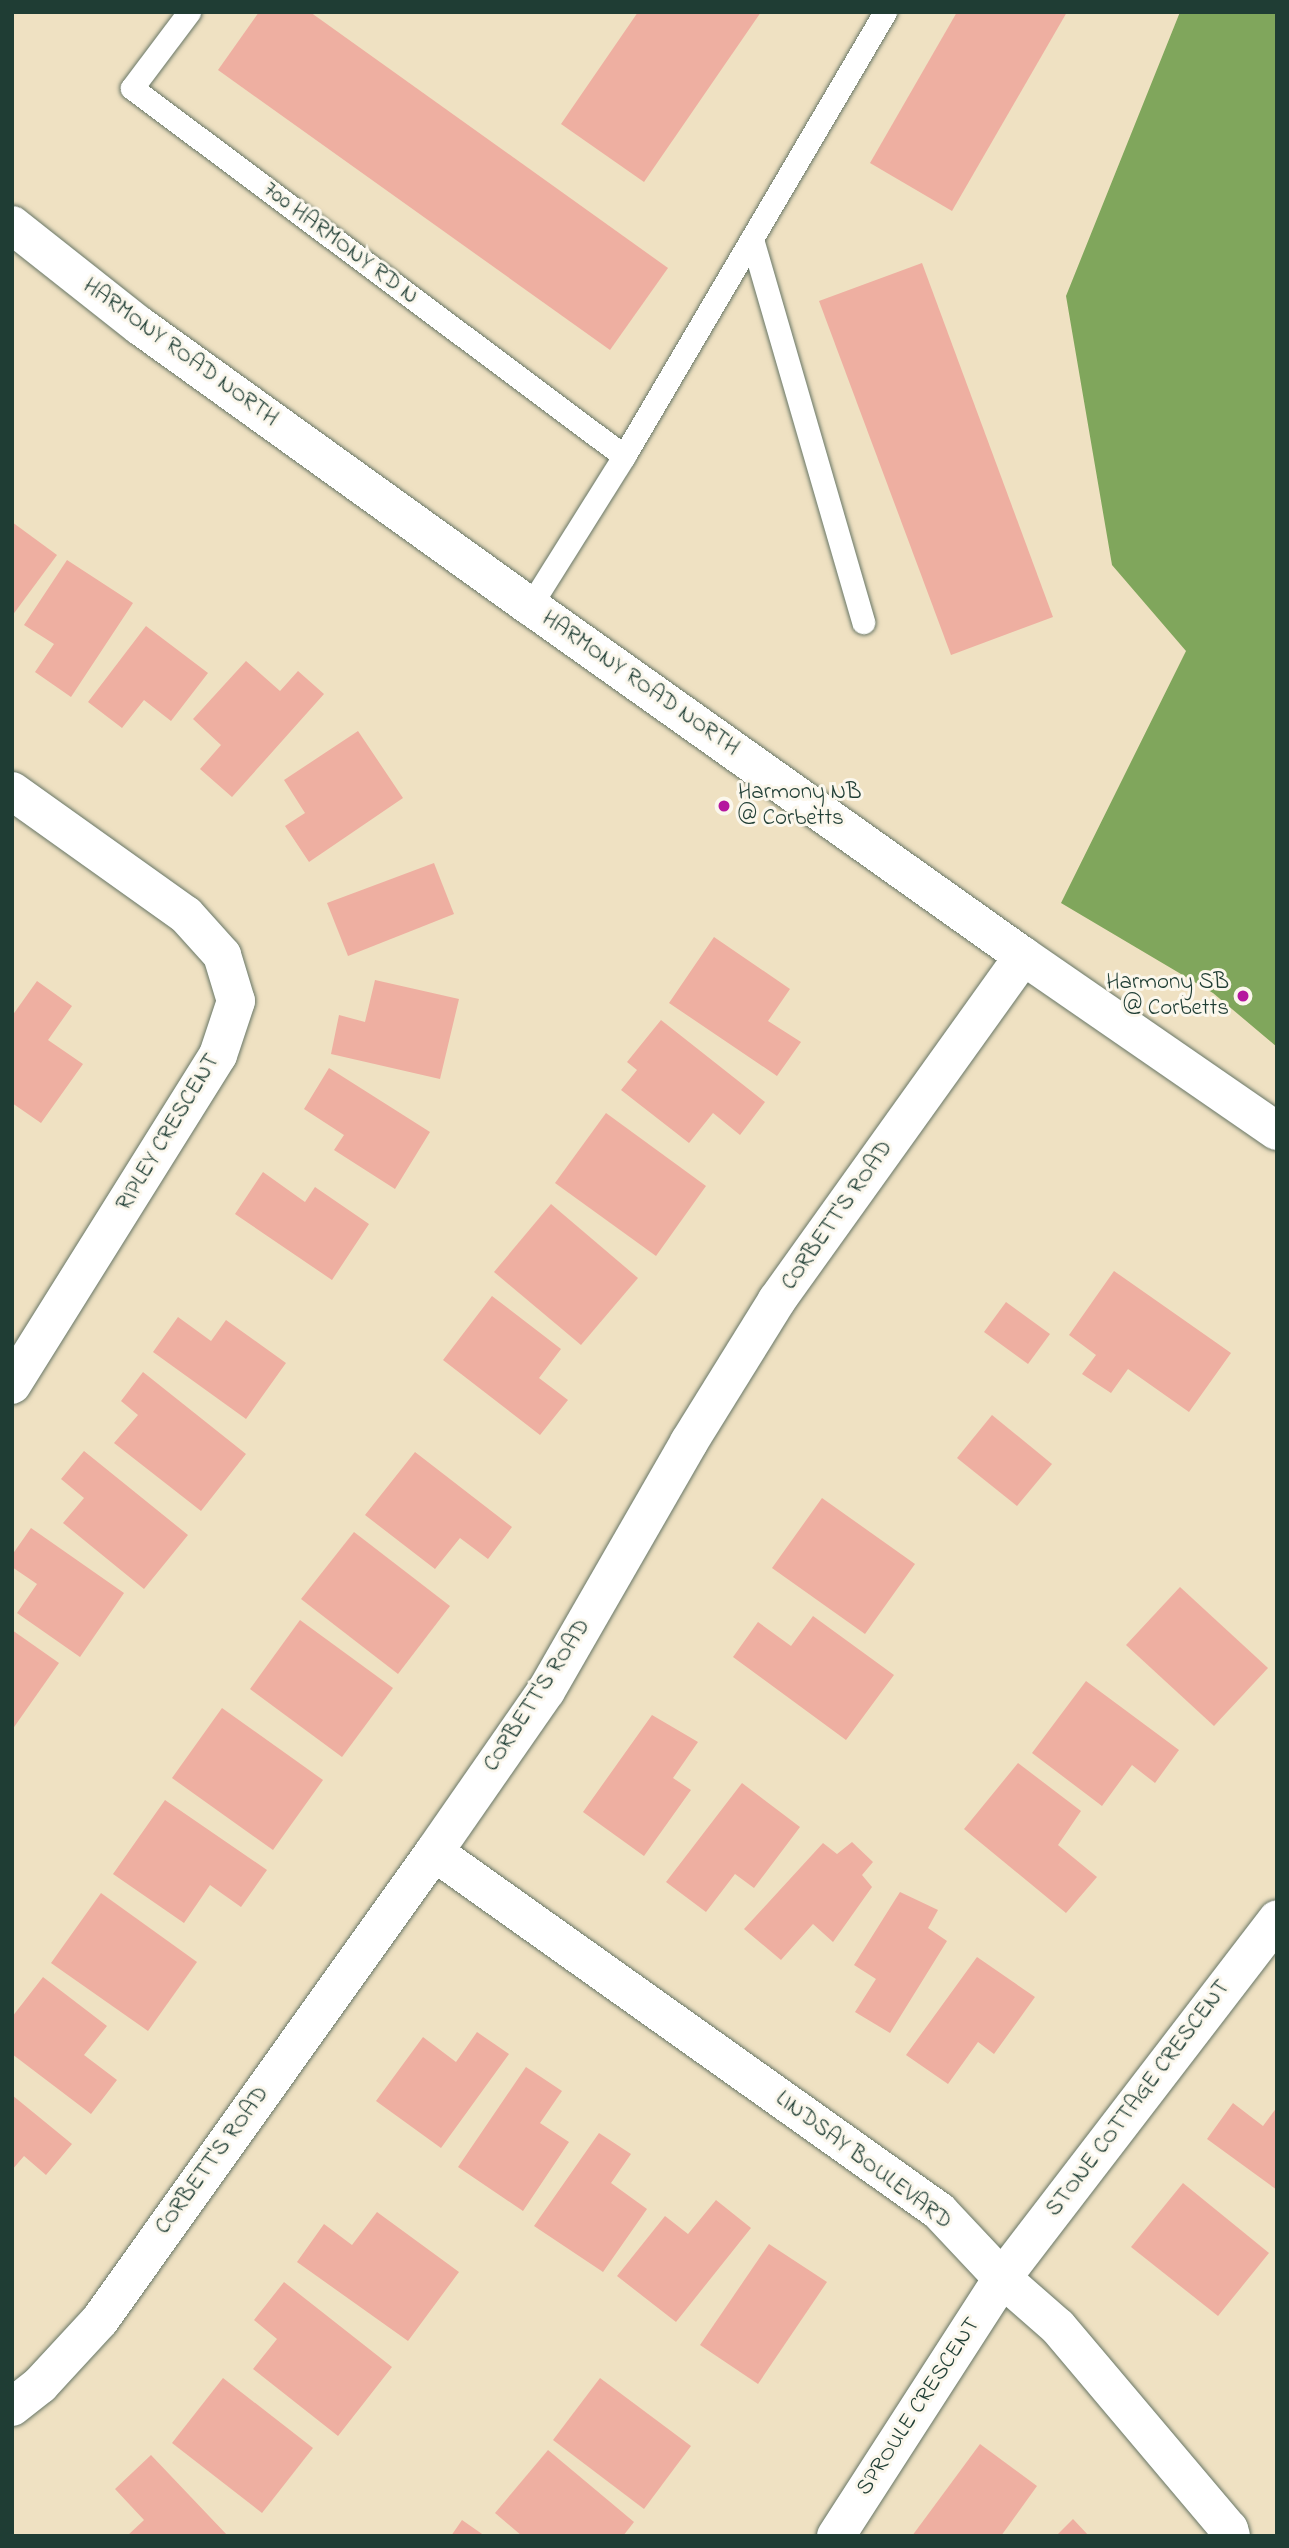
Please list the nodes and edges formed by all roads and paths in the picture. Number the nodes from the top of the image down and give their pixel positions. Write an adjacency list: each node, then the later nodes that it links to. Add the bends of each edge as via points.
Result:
1 (189, 12): 5 (lane, 700 HARMONY RD N, via 132,88)
2 (885, 12): 4 (lane)
3 (12, 225): 6 (street, HARMONY ROAD NORTH, via 140,326)
4 (752, 239): 5 (lane); 7 (lane)
5 (624, 456): 6 (lane)
6 (530, 606): 9 (street, HARMONY ROAD NORTH)
7 (863, 622)
8 (12, 791): 11 (street, RIPLEY CRESCENT, via 186,915 222,955 236,1001 218,1055)
9 (1023, 956): 10 (street, HARMONY ROAD NORTH); 12 (street, CORBETT'S ROAD, via 777,1300 689,1442 546,1691)
10 (1277, 1131)
11 (12, 1385)
12 (434, 1852): 14 (street, LINDSAY BOULEVARD, via 939,2211); 15 (street, CORBETT'S ROAD, via 100,2320 40,2385)
13 (1277, 1919): 14 (street, STONE COTTAGE CRESCENT)
14 (1002, 2278): 16 (street, SPROULE CRESCENT); 17 (street, LINDSAY BOULEVARD, via 1058,2327)
15 (12, 2407)
16 (836, 2536)
17 (1231, 2536)

